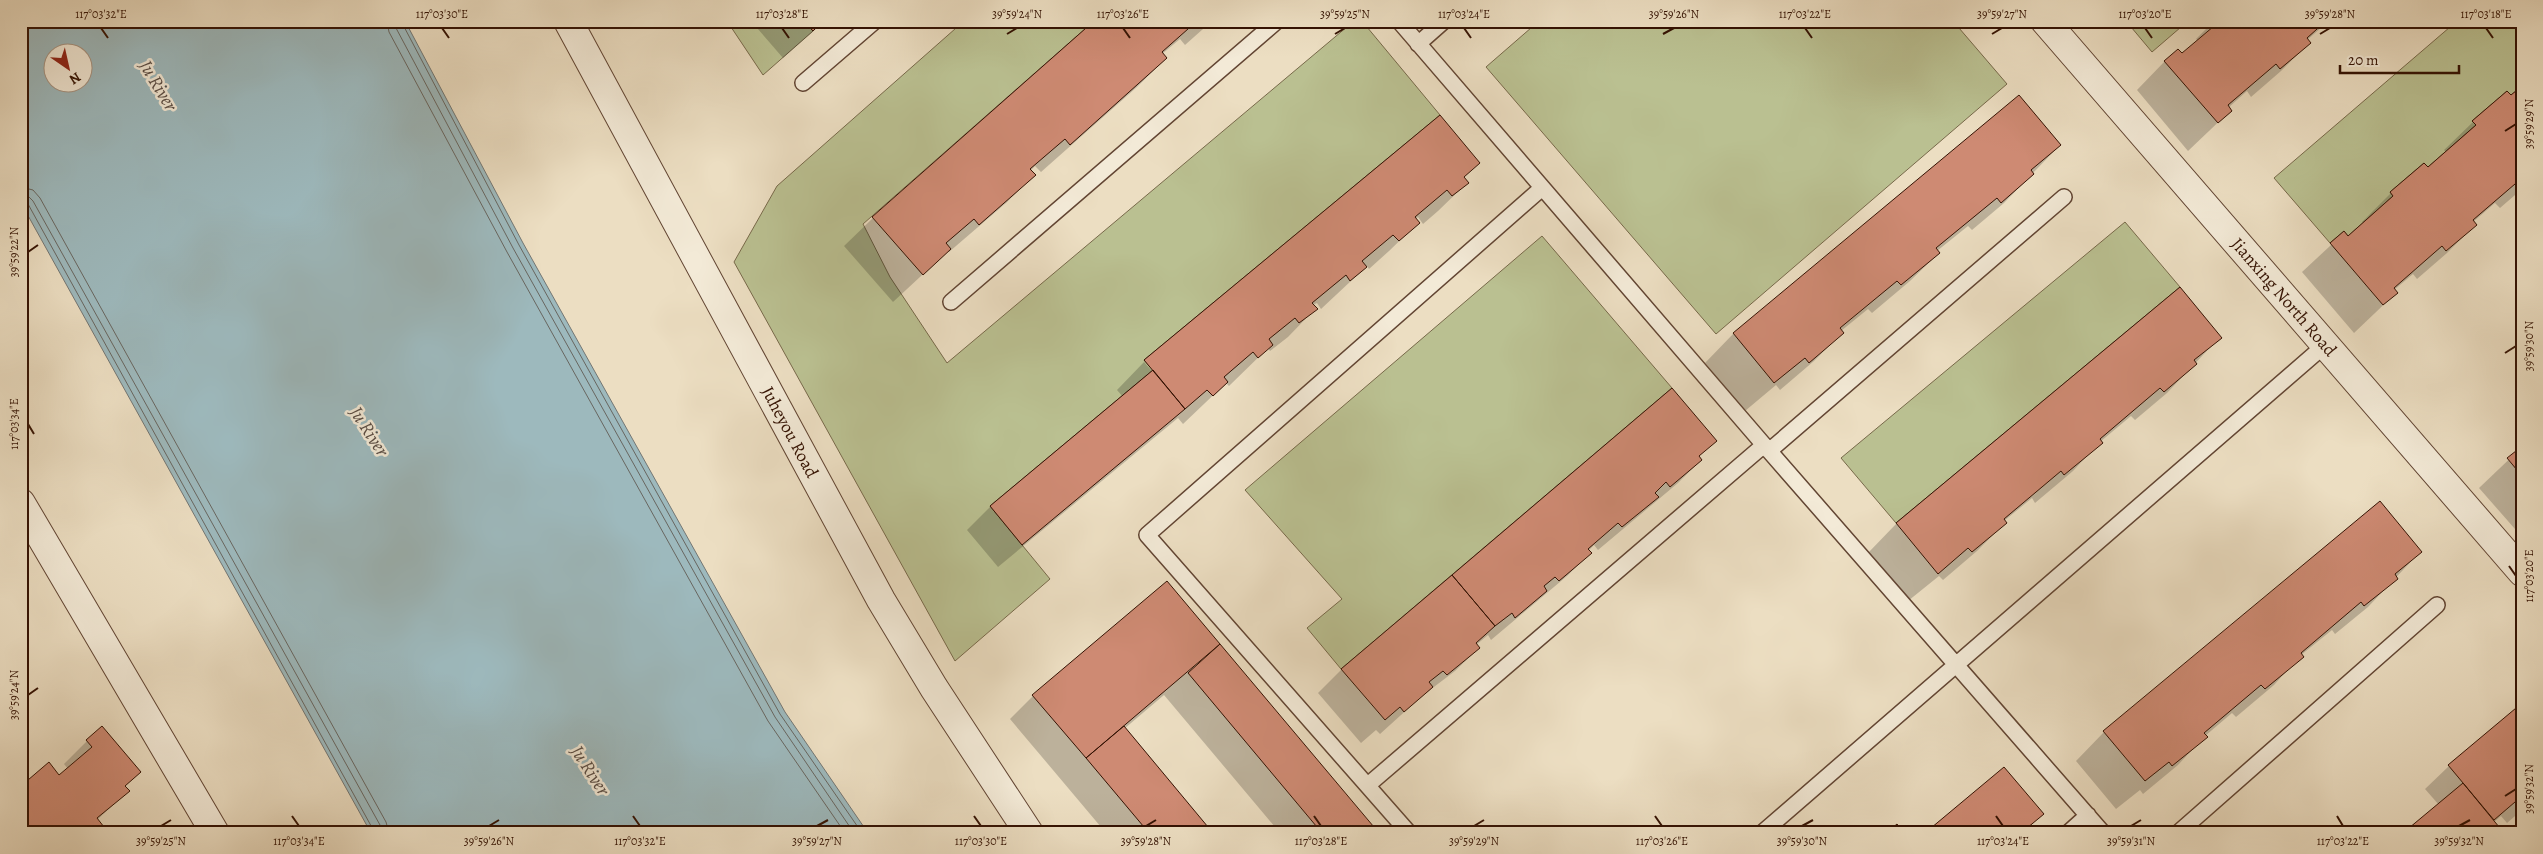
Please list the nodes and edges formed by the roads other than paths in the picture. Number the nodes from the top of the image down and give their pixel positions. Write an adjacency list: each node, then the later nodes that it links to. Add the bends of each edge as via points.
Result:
1 (568, 21): 21 (street, Juheyou Road, via 881,600)
2 (875, 21): 8 (lane)
3 (1277, 21): 11 (lane)
4 (1399, 21): 7 (lane)
5 (1444, 21): 7 (lane)
6 (2045, 21): 12 (street, Jianxing North Road)
7 (1418, 44): 9 (lane)
8 (803, 83)
9 (1542, 188): 13 (lane); 18 (lane, via 1147,534)
10 (2064, 197): 13 (lane)
11 (951, 302)
12 (2325, 345): 15 (street, Jianxing North Road); 17 (lane)
13 (1766, 448): 17 (lane); 18 (lane)
14 (21, 503): 20 (street)
15 (2522, 572)
16 (2437, 606): 26 (lane)
17 (1956, 665): 19 (lane); 23 (lane)
18 (1368, 785): 22 (lane)
19 (2088, 815): 24 (lane); 25 (lane)
20 (215, 833)
21 (1029, 833)
22 (1409, 833)
23 (1762, 833)
24 (2068, 833)
25 (2103, 833)
26 (2178, 833)

